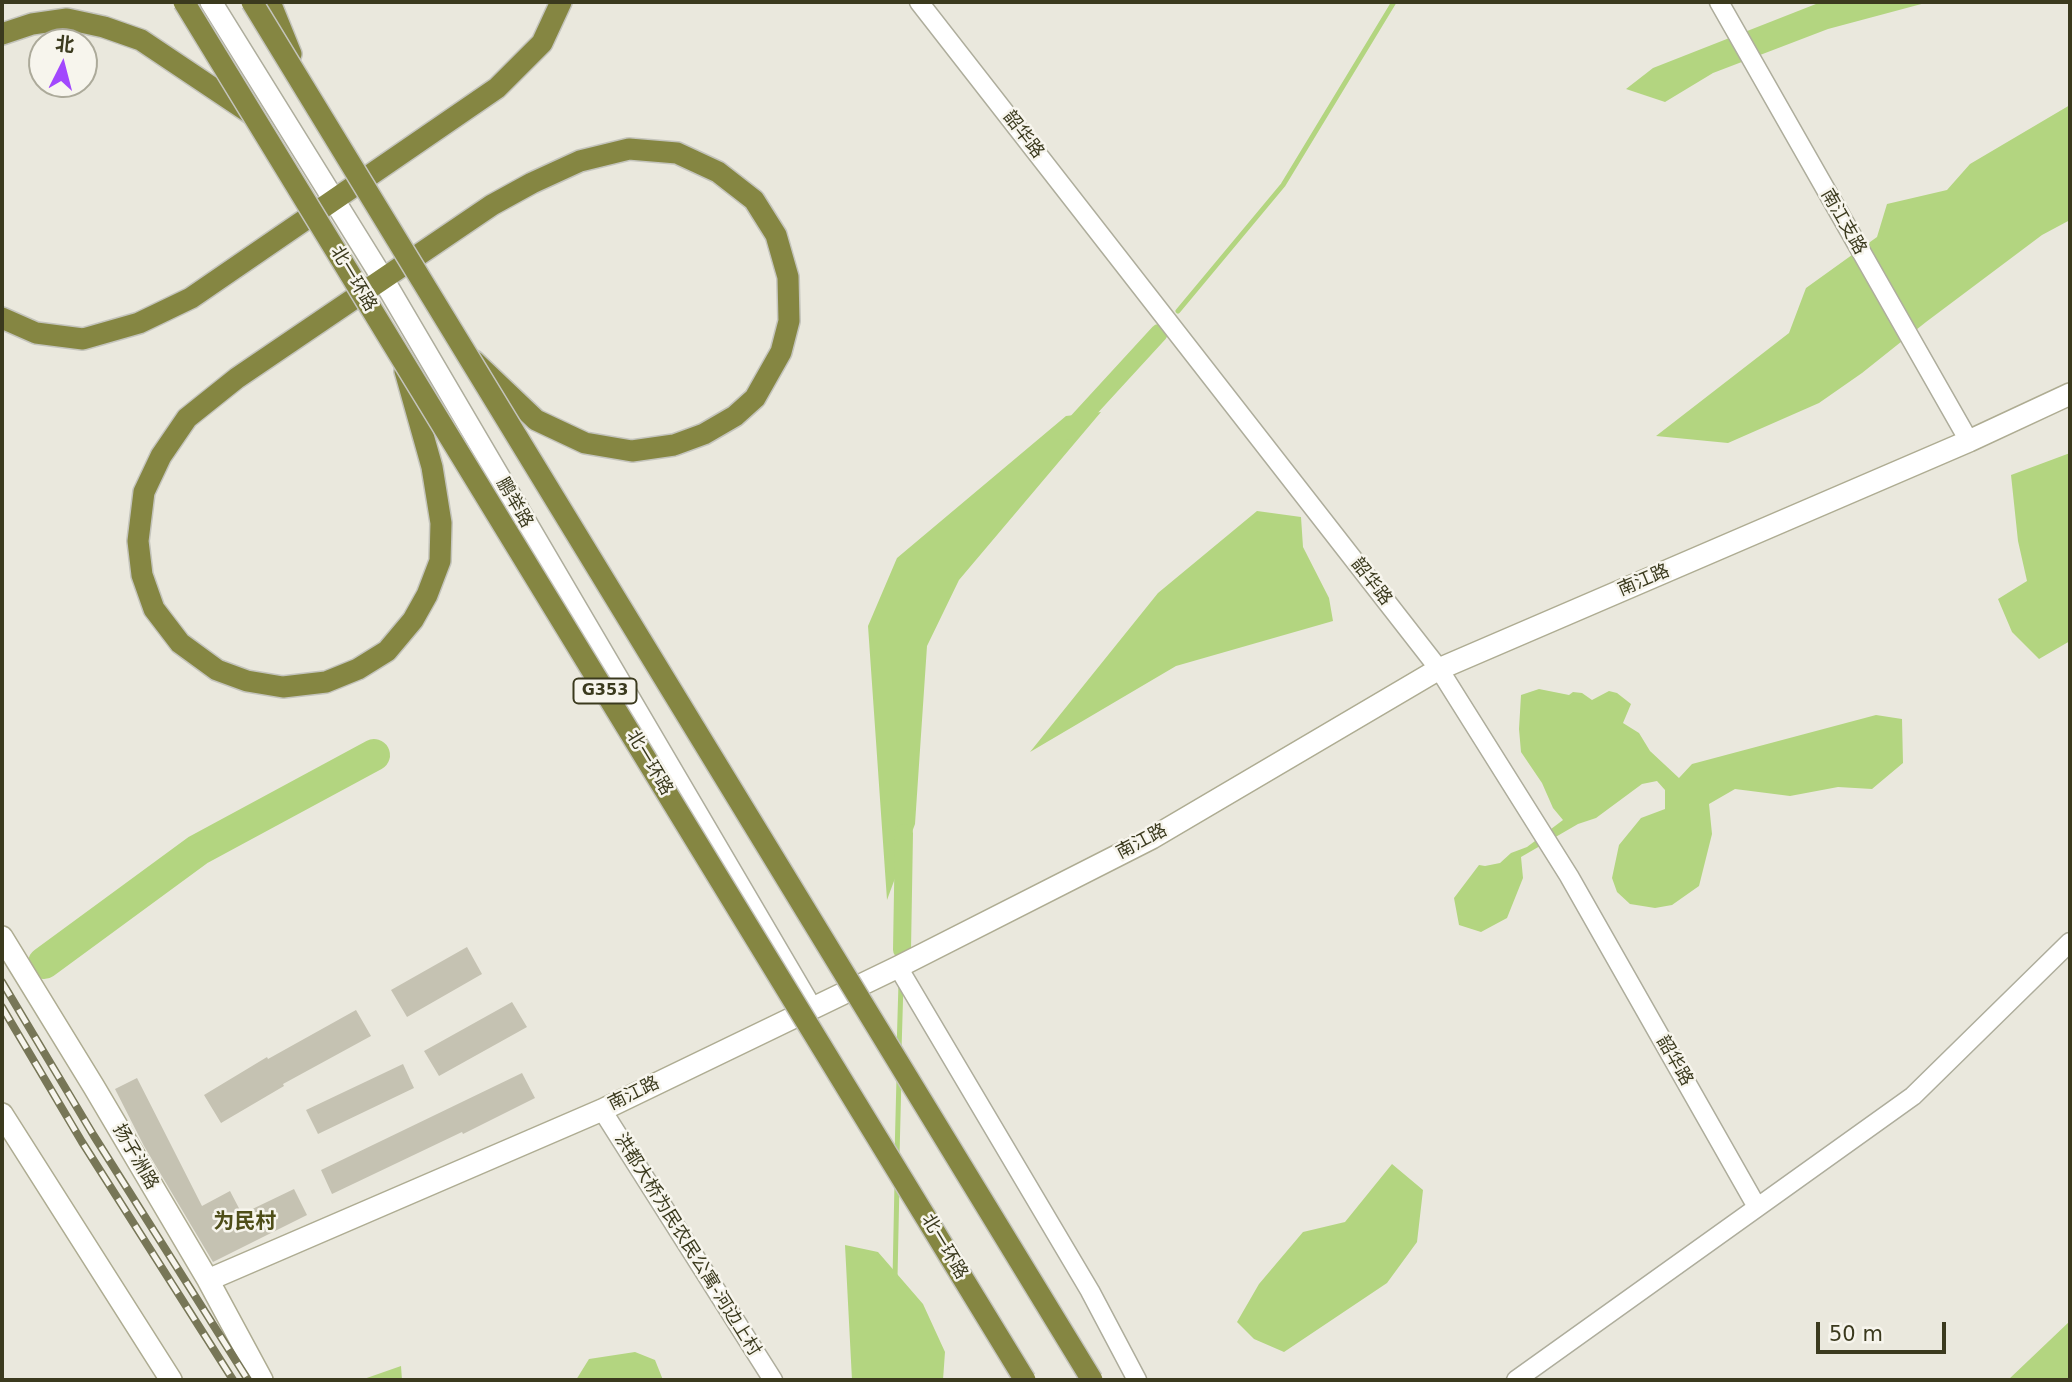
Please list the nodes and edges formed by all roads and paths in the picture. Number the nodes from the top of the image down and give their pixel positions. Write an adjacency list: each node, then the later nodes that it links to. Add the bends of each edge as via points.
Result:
1 (184, 2): 10 (highway, 北一环路 / G353, bridge)
2 (211, 2): 11 (main road, 鹏举路)
3 (252, 2): 9 (highway, G353, bridge)
4 (270, 2): 9 (highway, bridge)
5 (561, 2): 11 (highway, via 542,43 497,89)
6 (919, 2): 18 (street, 韶华路)
7 (1719, 2): 17 (street, 南江支路)
8 (2, 34): 10 (highway, via 67,19 104,27 141,40)
9 (302, 82): 14 (highway, G353, bridge)
10 (253, 115): 15 (highway, 北一环路 / G353, bridge)
11 (334, 199): 12 (main road, 鹏举路); 13 (highway, via 191,299 139,323 83,339 36,333)
12 (383, 279): 14 (highway, bridge, via 532,183 580,161 629,149 677,153 718,172 754,200 776,235 788,277 789,320 780,352 755,398 704,434 674,445 632,451 585,443 536,420); 15 (highway, bridge, via 237,378 187,418 144,492 138,541 142,575 154,610 180,643 217,670 283,687 326,682 358,670 387,651 413,620 440,561 441,523 432,467); 22 (main road, 鹏举路)
13 (2, 318)
14 (468, 355): 31 (highway, G353, bridge)
15 (402, 359): 30 (highway, 北一环路 / G353, bridge)
16 (2070, 394): 17 (main road, 南江路)
17 (1969, 441): 18 (main road, 南江路)
18 (1439, 669): 21 (main road, 南江路, via 1152,838); 25 (street, 韶华路, via 1569,876)
19 (2, 937): 26 (main road, 扬子洲路)
20 (2070, 942): 25 (street, via 1913,1096)
21 (898, 967): 22 (main road, 南江路); 32 (street)
22 (811, 1009): 23 (main road, 南江路)
23 (602, 1110): 26 (main road, 南江路); 29 (street, 洪都大桥为民农民公寓-河边上村)
24 (2, 1116): 27 (main road)
25 (1757, 1207): 33 (street)
26 (208, 1280): 28 (main road, 扬子洲路)
27 (171, 1380)
28 (262, 1380)
29 (773, 1380)
30 (1026, 1380)
31 (1092, 1380)
32 (1137, 1380)
33 (1516, 1380)

